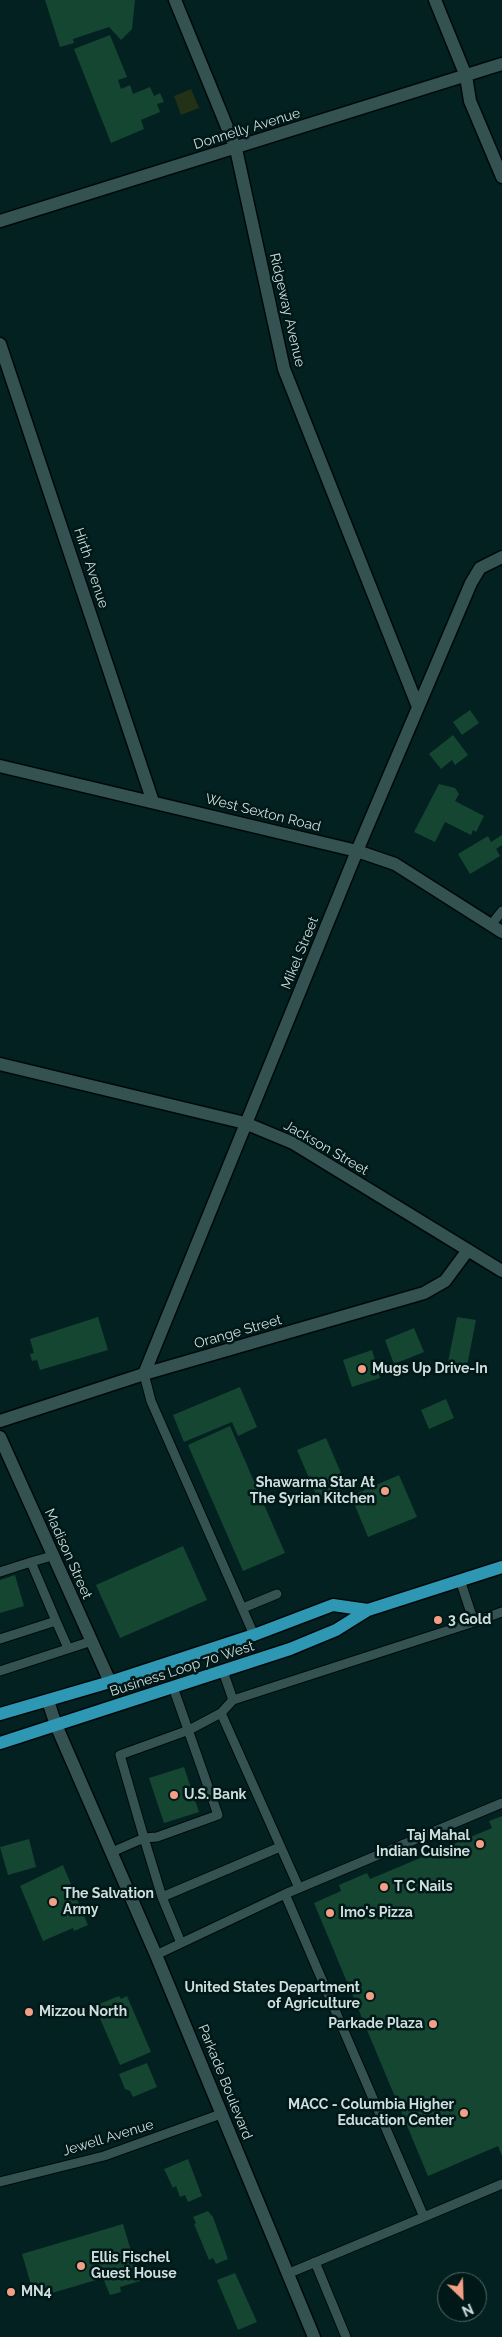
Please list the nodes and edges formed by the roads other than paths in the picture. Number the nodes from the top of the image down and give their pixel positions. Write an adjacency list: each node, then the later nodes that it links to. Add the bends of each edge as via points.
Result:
1 (175, 0): 5 (street, Ridgeway Avenue)
2 (435, 0): 4 (street)
3 (502, 64): 4 (street, Donnelly Avenue)
4 (466, 76): 5 (street, Donnelly Avenue); 6 (street, via 470,101)
5 (236, 149): 7 (street, Donnelly Avenue); 10 (street, Ridgeway Avenue, via 284,369)
6 (502, 177)
7 (0, 221)
8 (0, 344): 12 (street, Hirth Avenue)
9 (502, 557): 10 (street, Mikel Street, via 480,568 471,583)
10 (418, 707): 13 (street, Mikel Street)
11 (0, 766): 12 (street, West Sexton Road)
12 (153, 802): 13 (street, West Sexton Road)
13 (358, 851): 15 (street, West Sexton Road, via 395,864); 18 (street, Mikel Street)
14 (502, 911): 15 (lane)
15 (491, 925): 16 (street, West Sexton Road)
16 (502, 932)
17 (0, 1064): 18 (street, Jackson Street)
18 (246, 1123): 19 (street, Jackson Street, via 292,1142); 21 (street, Mikel Street)
19 (468, 1250): 20 (street, Jackson Street); 21 (street, Orange Street, via 445,1281 424,1293)
20 (502, 1271)
21 (144, 1374): 22 (street, Orange Street); 30 (lane, via 151,1401)
22 (0, 1421)
23 (0, 1437): 24 (street, Madison Street)
24 (52, 1556): 25 (lane); 37 (street, Madison Street)
25 (31, 1562): 27 (lane); 33 (lane)
26 (502, 1567): 28 (main road, Business Loop 70 West)
27 (0, 1572)
28 (460, 1580): 31 (main road, Business Loop 70 West); 34 (lane)
29 (278, 1594): 30 (lane)
30 (243, 1608): 35 (lane)
31 (368, 1610): 35 (main road, Business Loop 70 West, via 334,1605); 40 (main road, Business Loop 70 West, via 336,1630)
32 (502, 1612): 34 (lane)
33 (56, 1620): 36 (lane); 38 (lane)
34 (474, 1622): 43 (lane)
35 (254, 1635): 41 (main road, Business Loop 70 West)
36 (0, 1639)
37 (92, 1642): 38 (lane); 41 (street, Madison Street)
38 (68, 1648): 39 (lane)
39 (0, 1671)
40 (223, 1671): 42 (main road, Business Loop 70 West); 43 (lane)
41 (110, 1682): 44 (main road, Business Loop 70 West)
42 (173, 1687): 47 (main road, Business Loop 70 West); 48 (lane)
43 (233, 1700): 45 (lane)
44 (48, 1701): 46 (main road, Business Loop 70 West); 47 (street, Parkade Boulevard)
45 (221, 1713): 48 (lane); 52 (lane)
46 (0, 1714)
47 (56, 1726): 49 (main road, Business Loop 70 West); 53 (street, Parkade Boulevard)
48 (189, 1730): 51 (lane, via 120,1755); 51 (lane, via 218,1815 157,1837)
49 (0, 1743)
50 (502, 1803): 54 (lane)
51 (144, 1838): 53 (lane); 56 (lane)
52 (280, 1847): 54 (lane); 56 (lane)
53 (112, 1852): 58 (street, Parkade Boulevard)
54 (299, 1888): 55 (lane)
55 (285, 1894): 57 (lane); 62 (lane)
56 (162, 1897): 57 (lane)
57 (182, 1943): 58 (lane)
58 (156, 1955): 59 (street, Parkade Boulevard)
59 (221, 2114): 60 (lane, Jewell Avenue, via 104,2156); 64 (street, Parkade Boulevard)
60 (0, 2182)
61 (502, 2184): 62 (lane)
62 (424, 2217): 63 (lane)
63 (315, 2262): 64 (lane); 66 (lane)
64 (287, 2274): 65 (street, Parkade Boulevard)
65 (314, 2337)
66 (346, 2337)

